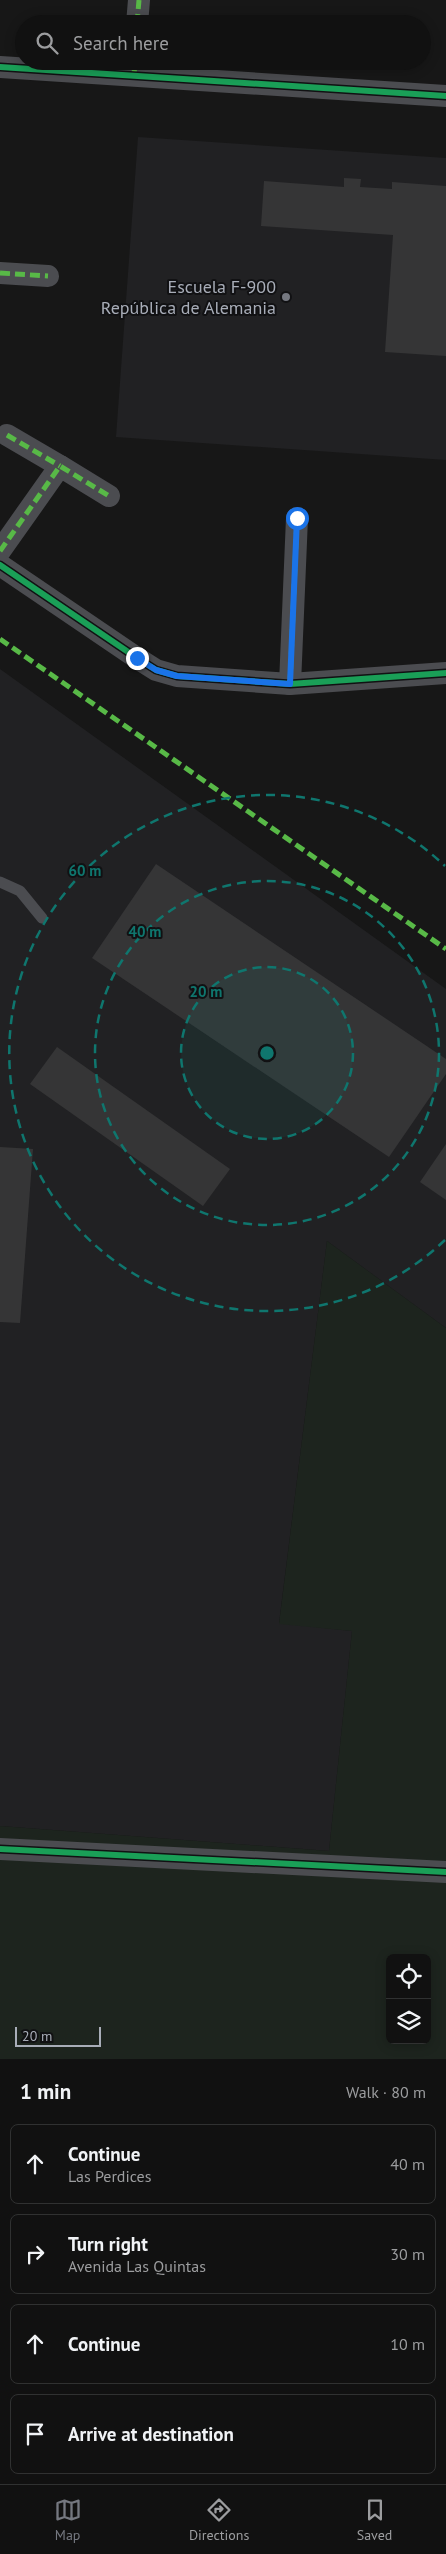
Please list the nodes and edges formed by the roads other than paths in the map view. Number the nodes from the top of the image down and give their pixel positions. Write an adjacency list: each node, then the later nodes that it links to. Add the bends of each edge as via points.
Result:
1 (139, 0): 2 (street)
2 (138, 15)
3 (0, 66): 4 (street)
4 (15, 66)
5 (156, 70): 6 (street)
6 (446, 96)
7 (0, 273): 8 (street)
8 (48, 276)
9 (8, 435): 10 (street)
10 (60, 466): 11 (street); 13 (street)
11 (109, 496)
12 (297, 518): 16 (street)
13 (0, 551)
14 (0, 565): 16 (street, via 156,670 177,676)
15 (446, 673): 16 (street)
16 (290, 684)
17 (0, 882): 18 (lane, via 20,891)
18 (42, 918)
19 (0, 1849): 20 (street)
20 (446, 1872)

